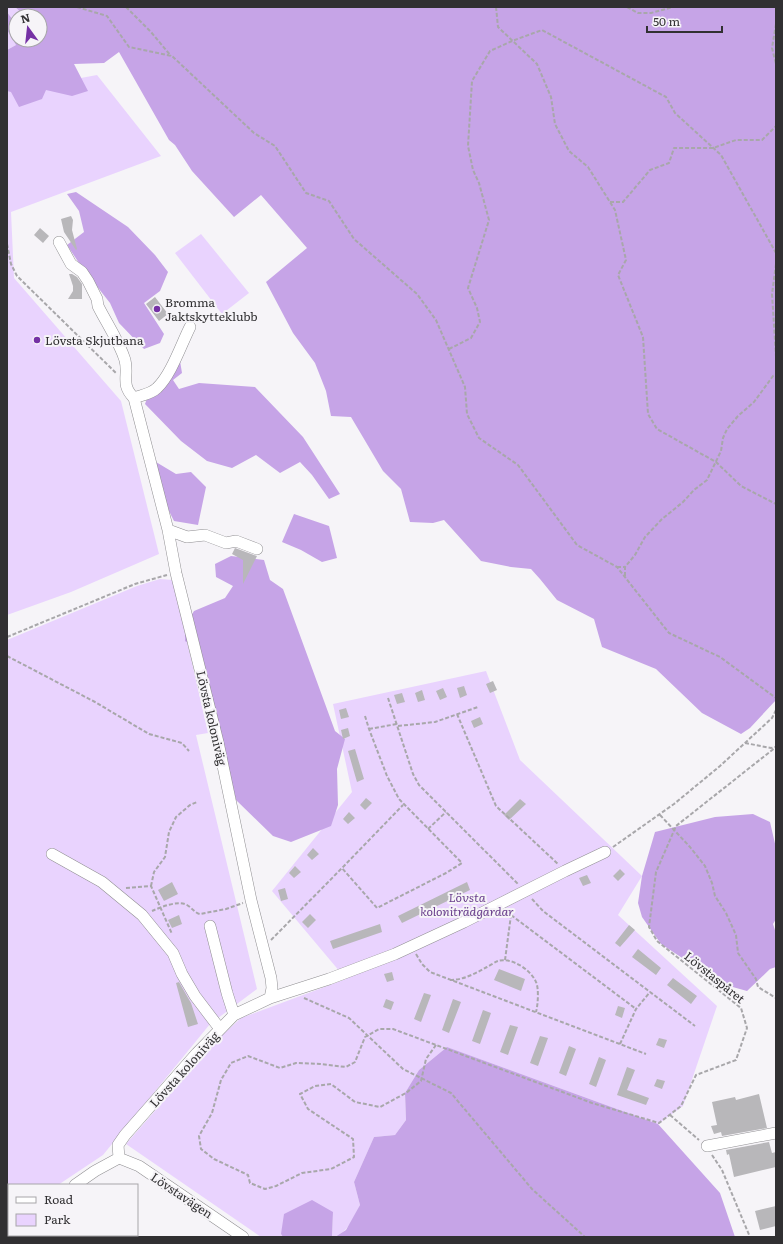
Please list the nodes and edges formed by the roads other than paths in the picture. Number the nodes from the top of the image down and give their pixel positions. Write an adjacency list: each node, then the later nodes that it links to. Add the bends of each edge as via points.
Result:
1 (59, 242): 3 (street, via 71,264 82,272 97,299 101,313 122,351 126,387)
2 (190, 327): 3 (street, via 173,363 157,388)
3 (134, 398): 4 (street, Lövsta koloniväg)
4 (168, 530): 5 (street, via 187,537 205,535 226,544 236,541); 9 (street, Lövsta koloniväg, via 176,573 218,742 237,848 251,900 260,952 272,988)
5 (257, 549)
6 (605, 852): 9 (street, Lövsta koloniväg, via 380,960)
7 (52, 854): 11 (street, via 102,882 142,915 173,953 195,996)
8 (210, 926): 10 (street)
9 (270, 998): 10 (street, Lövsta koloniväg)
10 (234, 1015): 11 (street, Lövsta koloniväg)
11 (220, 1029): 14 (street, Lövsta koloniväg, via 125,1135 118,1145)
12 (776, 1133): 13 (street)
13 (707, 1146)
14 (119, 1158): 15 (street); 16 (street, Lövstavägen, via 139,1166)
15 (76, 1184)
16 (243, 1237)

